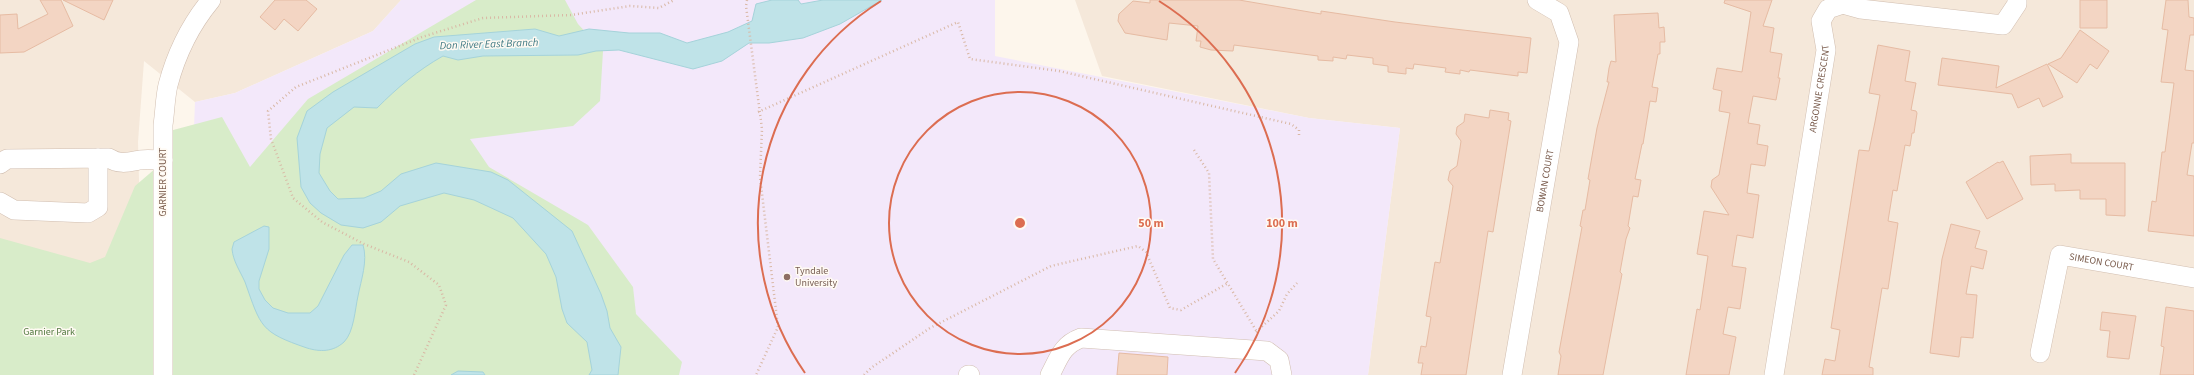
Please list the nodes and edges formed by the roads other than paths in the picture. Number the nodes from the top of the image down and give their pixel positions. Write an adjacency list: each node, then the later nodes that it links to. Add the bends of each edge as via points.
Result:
1 (211, 0): 5 (street, GARNIER COURT, via 182,44 168,86 163,125)
2 (1537, 0): 13 (street, BOWAN COURT, via 1559,13 1569,42)
3 (2017, 0): 14 (street, ARGONNE CRESCENT, via 2003,25 1860,9 1843,4 1828,9 1821,21 1826,50)
4 (104, 158): 5 (street, via 115,162); 6 (street, via 7,158); 7 (street, via 98,207 88,213 14,210)
5 (163, 160): 10 (street, GARNIER COURT)
6 (0, 164)
7 (0, 202)
8 (2194, 278): 9 (street, SIMEON COURT, via 2060,255)
9 (2040, 353)
10 (163, 375)
11 (1050, 375): 12 (street, via 1069,343 1081,338 1268,352 1279,360)
12 (1282, 375)
13 (1512, 375)
14 (1774, 375)

